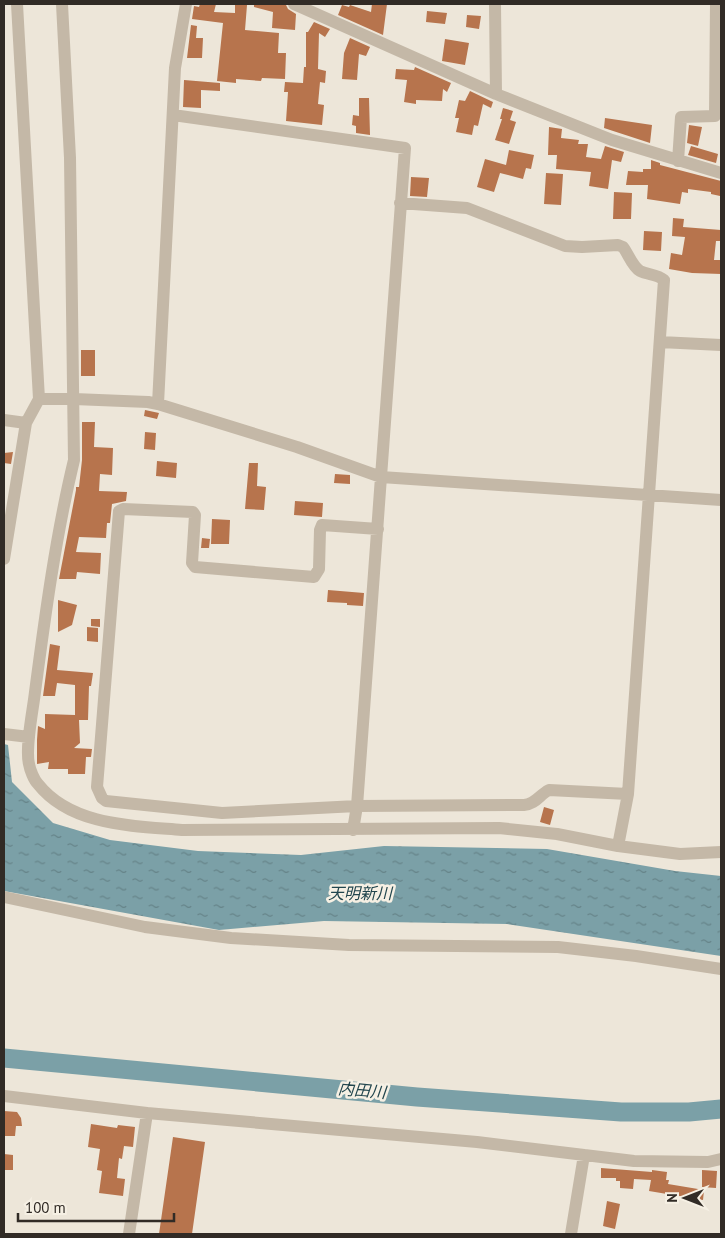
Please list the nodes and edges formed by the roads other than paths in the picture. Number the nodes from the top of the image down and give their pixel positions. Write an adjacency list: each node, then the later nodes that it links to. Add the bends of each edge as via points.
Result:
1 (17, 4): 14 (street)
2 (62, 4): 15 (street, via 70,158)
3 (186, 4): 8 (street, via 175,68)
4 (294, 4): 7 (street)
5 (495, 4): 7 (street)
6 (716, 4): 9 (street, via 715,116 681,117)
7 (496, 94): 9 (street, via 612,140)
8 (173, 115): 11 (street, via 405,148); 16 (street)
9 (678, 161): 10 (street)
10 (721, 174)
11 (400, 203): 12 (street, via 467,208 565,246 623,247 640,271 664,280); 19 (street)
12 (660, 342): 13 (street); 20 (street)
13 (721, 345)
14 (39, 399): 15 (street); 18 (street)
15 (73, 399): 16 (street); 25 (street, via 74,460)
16 (158, 404): 19 (street, via 297,447)
17 (4, 420): 18 (street)
18 (26, 423): 23 (street)
19 (381, 478): 20 (street); 22 (street)
20 (649, 495): 21 (street); 26 (street)
21 (721, 500)
22 (378, 529): 27 (street); 27 (street, via 322,525 319,569 314,577 195,567 192,563 193,512 122,509 118,515 98,787 102,798 222,813)
23 (4, 559)
24 (4, 734): 25 (street)
25 (29, 737): 28 (street, via 28,763 37,783 54,801 74,812 100,820 182,830)
26 (628, 794): 27 (street, via 549,790 530,804); 29 (street)
27 (357, 806): 28 (street)
28 (353, 830): 29 (street, via 499,828 557,834)
29 (618, 846): 30 (street, via 680,854)
30 (721, 852)
31 (4, 897): 32 (street, via 145,927 231,938 350,945 558,947)
32 (721, 969)
33 (4, 1096): 34 (street)
34 (147, 1113): 35 (street, via 477,1142); 37 (street)
35 (584, 1155): 36 (street, via 634,1161 708,1162); 38 (street)
36 (721, 1159)
37 (129, 1234)
38 (571, 1234)

